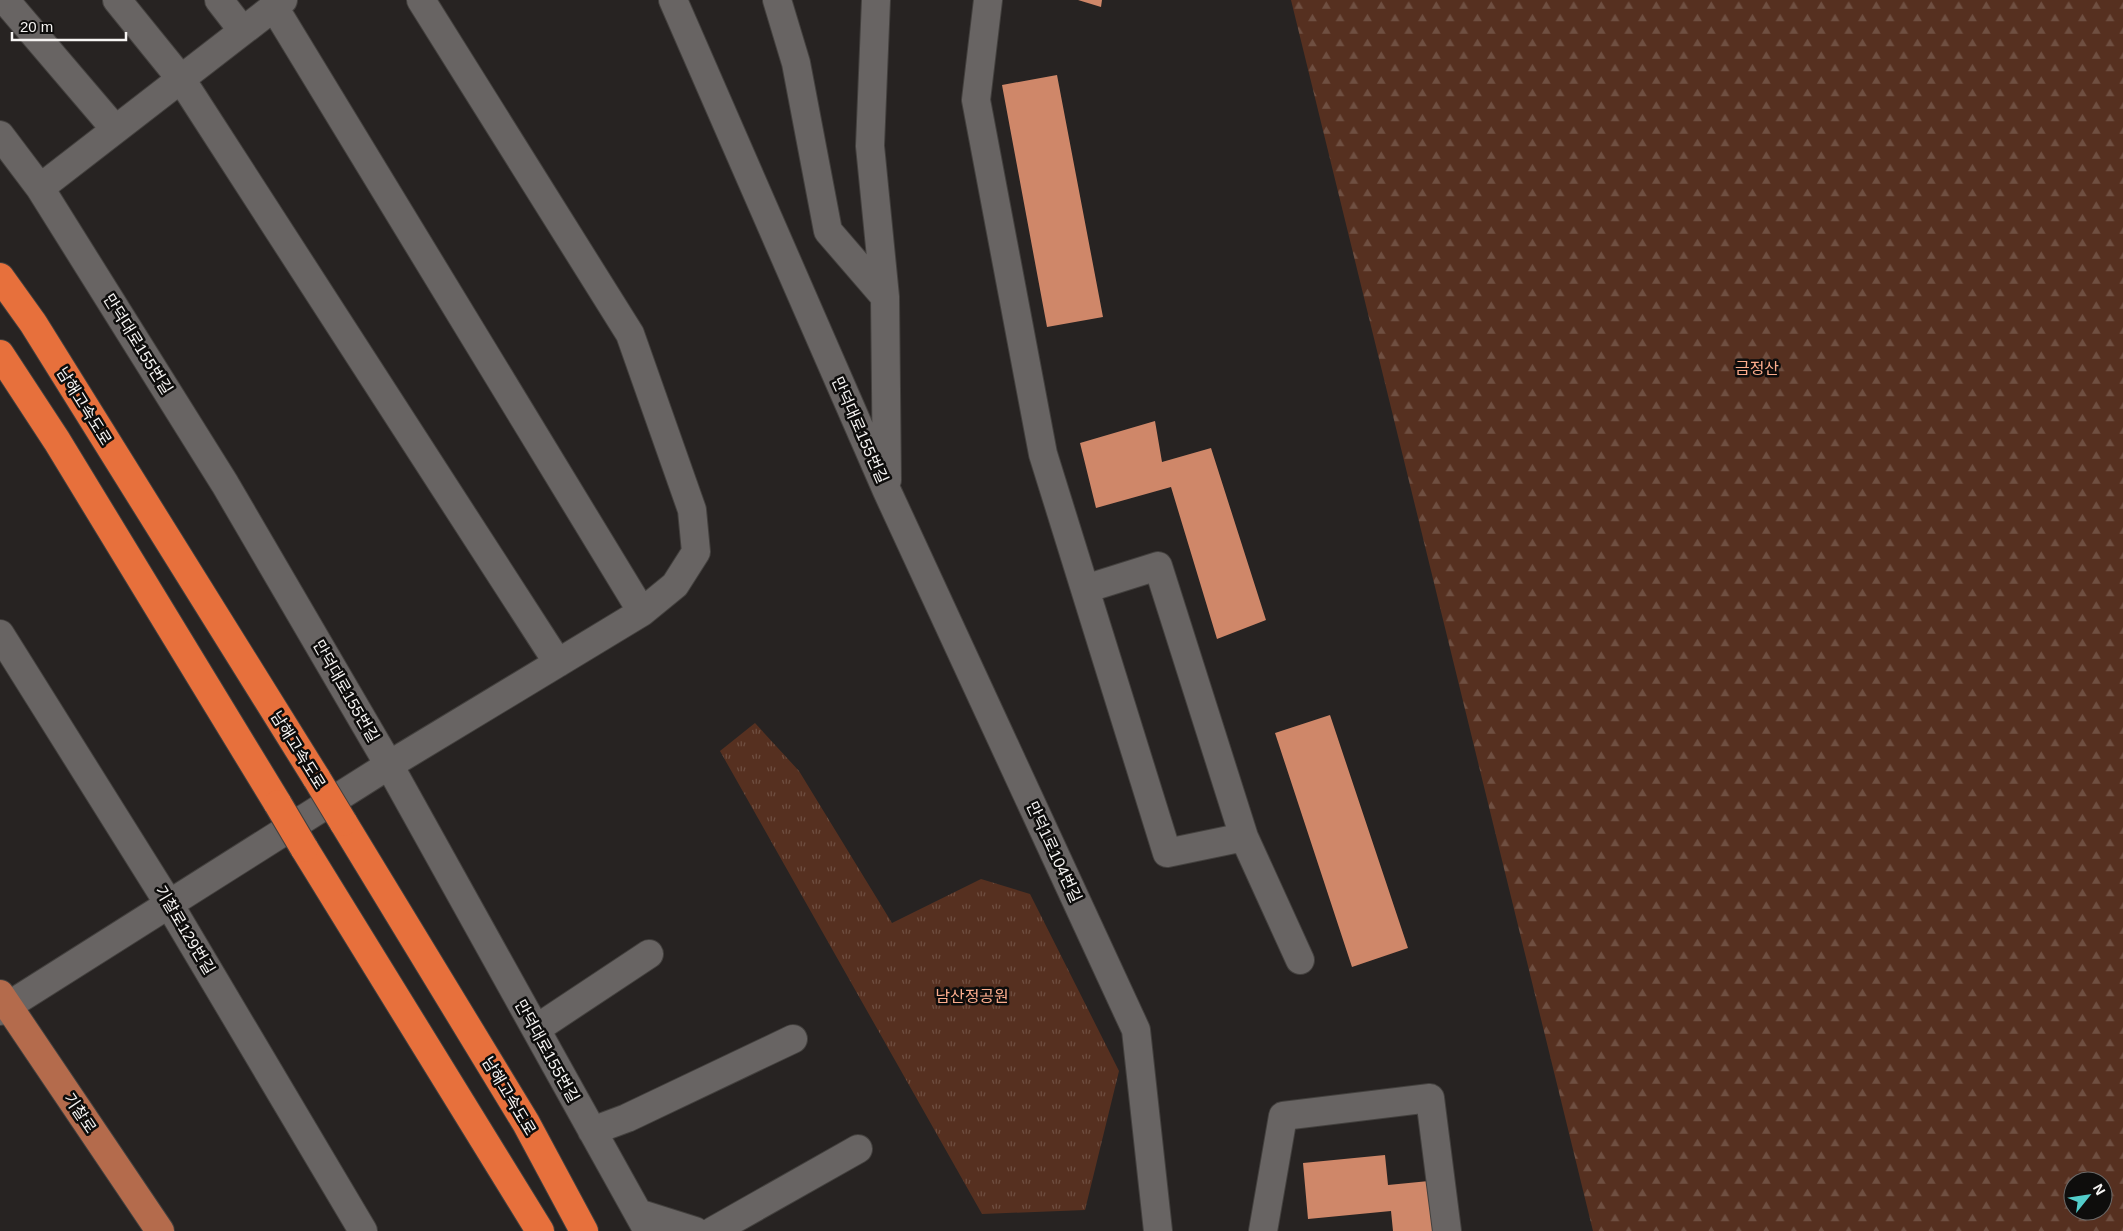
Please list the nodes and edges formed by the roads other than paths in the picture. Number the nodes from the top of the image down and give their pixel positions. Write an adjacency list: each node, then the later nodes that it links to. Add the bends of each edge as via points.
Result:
1 (6, 0): 12 (street)
2 (117, 0): 11 (street)
3 (219, 0): 10 (street)
4 (421, 0): 20 (street, via 630,334 692,510 696,552 675,585)
5 (673, 0): 18 (street, 만덕대로155번길)
6 (777, 0): 16 (street, via 796,64 828,231)
7 (876, 0): 16 (street, 만덕대로155번길, via 870,146)
8 (988, 0): 19 (street, via 976,100 1043,454)
9 (278, 3): 10 (street); 20 (street)
10 (243, 31): 11 (street)
11 (181, 79): 12 (street); 22 (street)
12 (114, 129): 14 (street)
13 (0, 136): 14 (street, 만덕대로155번길)
14 (40, 188): 23 (street, 만덕대로155번길, via 225,484)
15 (0, 277): 37 (highway, 남해고속도로, bridge, via 33,323 343,822 526,1123)
16 (885, 297): 18 (street, 만덕대로155번길)
17 (0, 354): 36 (highway, bridge, via 57,441)
18 (888, 491): 40 (street, 만덕1로104번길, via 1136,1030)
19 (1085, 589): 24 (street, via 1167,854); 24 (street, via 1158,566)
20 (642, 612): 22 (street)
21 (0, 634): 25 (street, 기찰로129번길)
22 (558, 663): 23 (street)
23 (389, 765): 25 (street); 29 (street, 만덕대로155번길)
24 (1244, 836): 27 (street)
25 (170, 904): 28 (street); 35 (street, 기찰로129번길)
26 (649, 954): 29 (street)
27 (1300, 960)
28 (3, 1004): 34 (main road, 기찰로)
29 (536, 1029): 31 (street, 만덕대로155번길)
30 (793, 1039): 31 (street, via 627,1118)
31 (592, 1131): 33 (street, 만덕대로155번길)
32 (858, 1149): 39 (street)
33 (643, 1222): 38 (street)
34 (160, 1231)
35 (363, 1231)
36 (540, 1231)
37 (584, 1231)
38 (695, 1231)
39 (713, 1231)
40 (1158, 1231)
41 (1263, 1231): 42 (street, via 1283,1116 1430,1098)
42 (1447, 1231)

